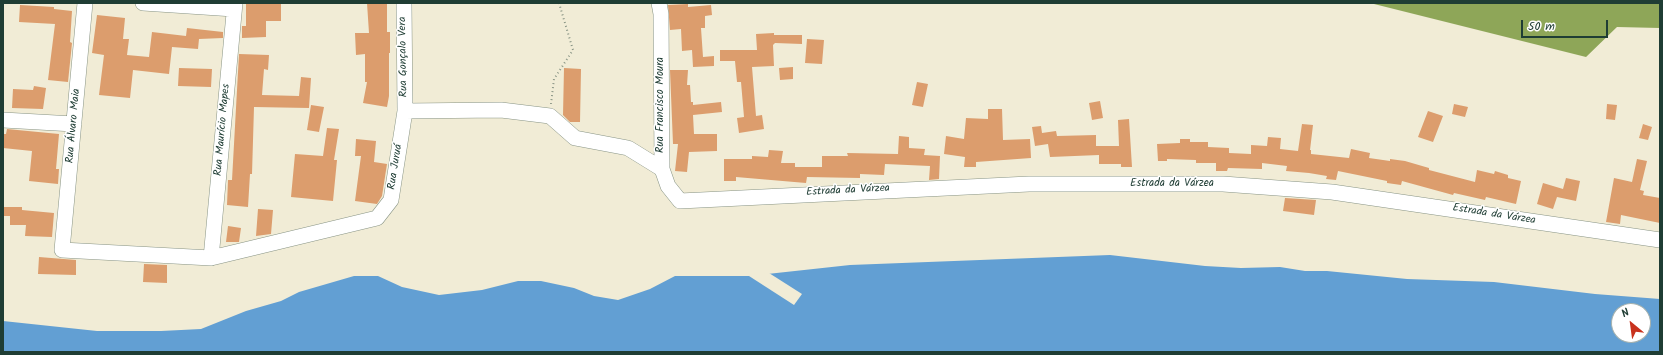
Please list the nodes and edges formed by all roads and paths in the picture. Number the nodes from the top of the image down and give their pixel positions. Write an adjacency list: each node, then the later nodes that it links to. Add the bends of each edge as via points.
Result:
1 (85, 3): 10 (street, Rua Álvaro Maia)
2 (143, 3): 6 (street)
3 (404, 3): 7 (street, Rua Gonçalo Vera)
4 (559, 3): 8 (path, via 573,50 554,79)
5 (659, 3): 11 (street, Rua Francisco Moura)
6 (234, 6): 15 (street, Rua Maurício Mapes)
7 (405, 111): 8 (street, via 501,110); 15 (street, Rua Juruá, via 391,200 377,218)
8 (550, 116): 11 (street, via 576,138 628,148)
9 (3, 120): 10 (street)
10 (74, 124): 14 (street, Rua Álvaro Maia)
11 (662, 169): 12 (street, Rua Francisco Moura, via 668,186)
12 (680, 200): 13 (street, Estrada da Várzea, via 1029,184 1224,184 1332,192)
13 (1660, 240)
14 (62, 250): 15 (street, Rua Juruá)
15 (211, 258)

